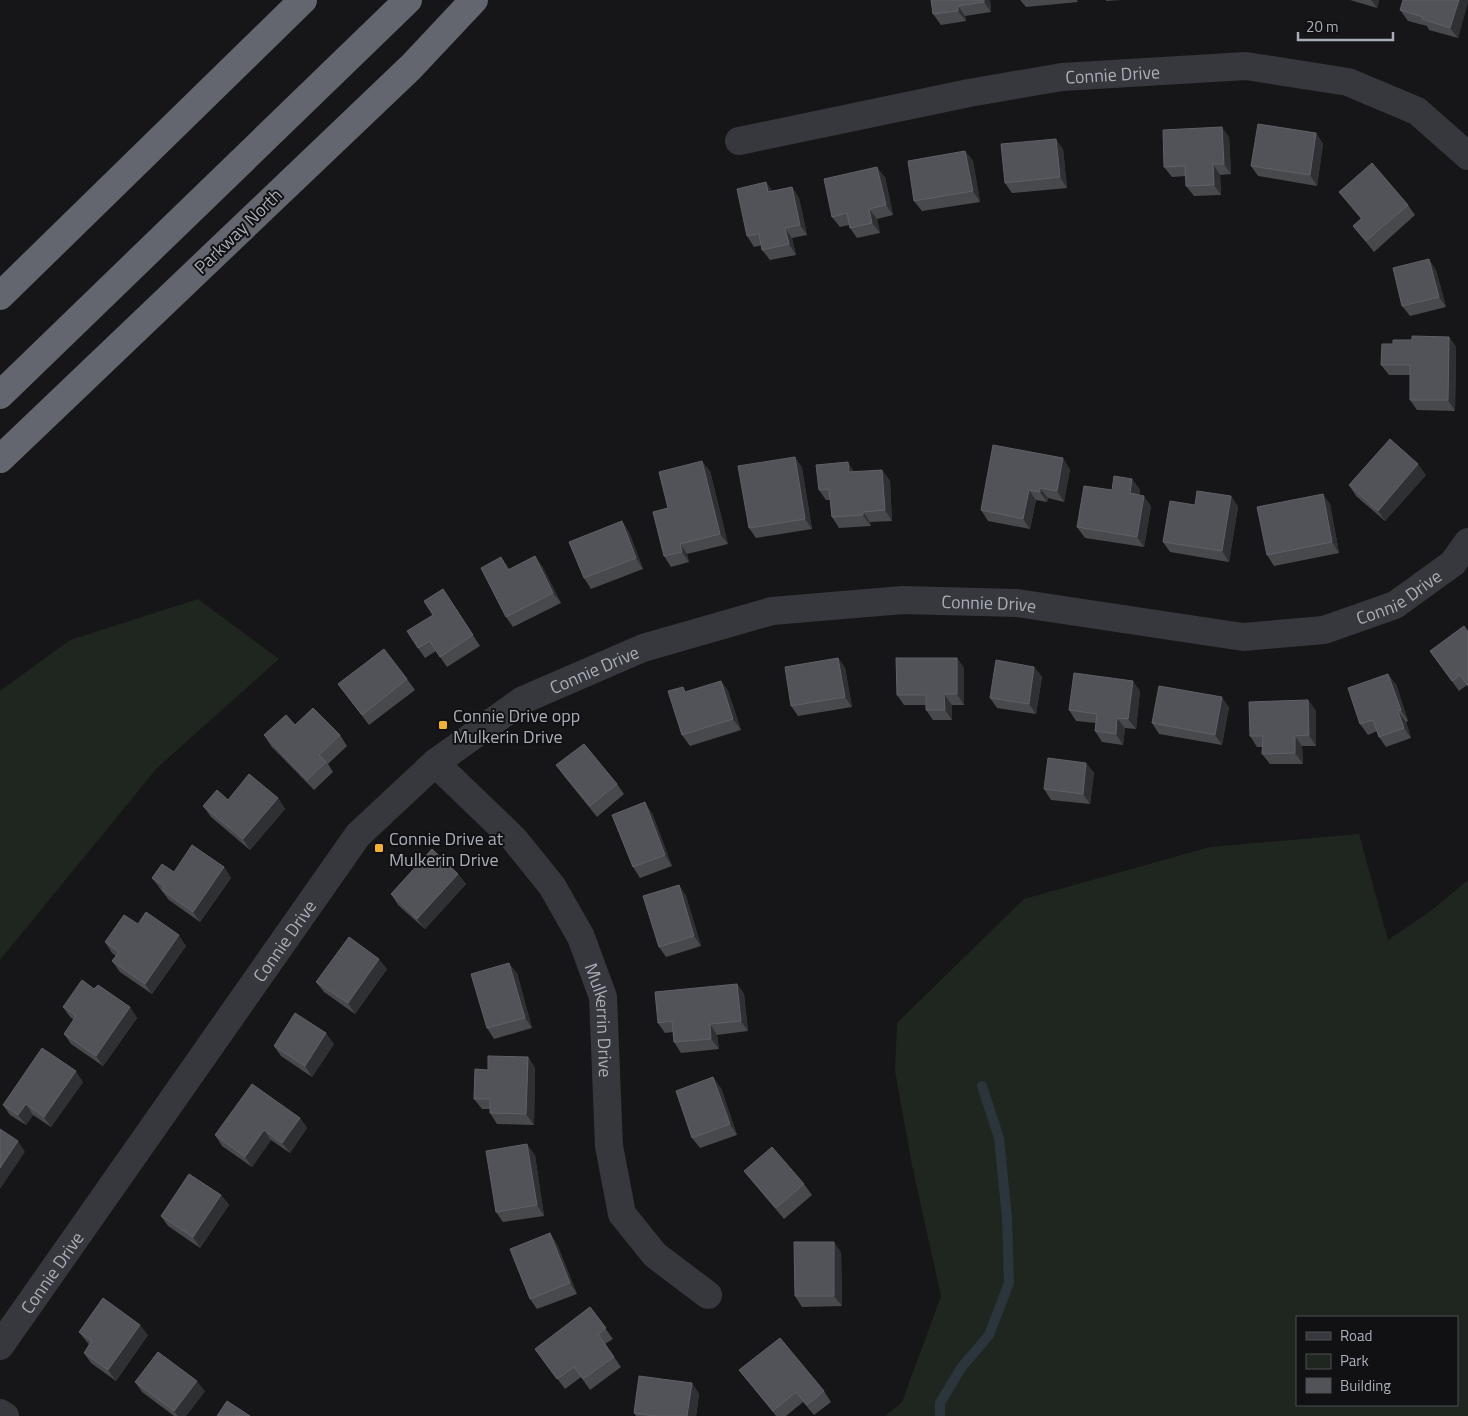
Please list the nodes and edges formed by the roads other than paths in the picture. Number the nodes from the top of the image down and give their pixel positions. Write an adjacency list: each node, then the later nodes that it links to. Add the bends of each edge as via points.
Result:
1 (303, 0): 6 (highway)
2 (408, 0): 7 (highway)
3 (474, 0): 8 (highway, Parkway North, via 411,67)
4 (739, 141): 5 (street, Connie Drive, via 1062,77 1246,66 1348,82 1417,111)
5 (1468, 156)
6 (0, 296)
7 (0, 395)
8 (0, 459)
9 (1468, 542): 10 (street, Connie Drive, via 1452,563 1395,605 1324,630 1243,637 1017,603 903,600 772,611 643,648 523,700)
10 (436, 763): 11 (street, Mulkerrin Drive, via 514,839 552,886 581,937 603,997 609,1146 622,1214 655,1255); 12 (street, Connie Drive, via 358,835)
11 (708, 1295)
12 (0, 1346)
13 (0, 1413): 14 (street)
14 (5, 1416)

